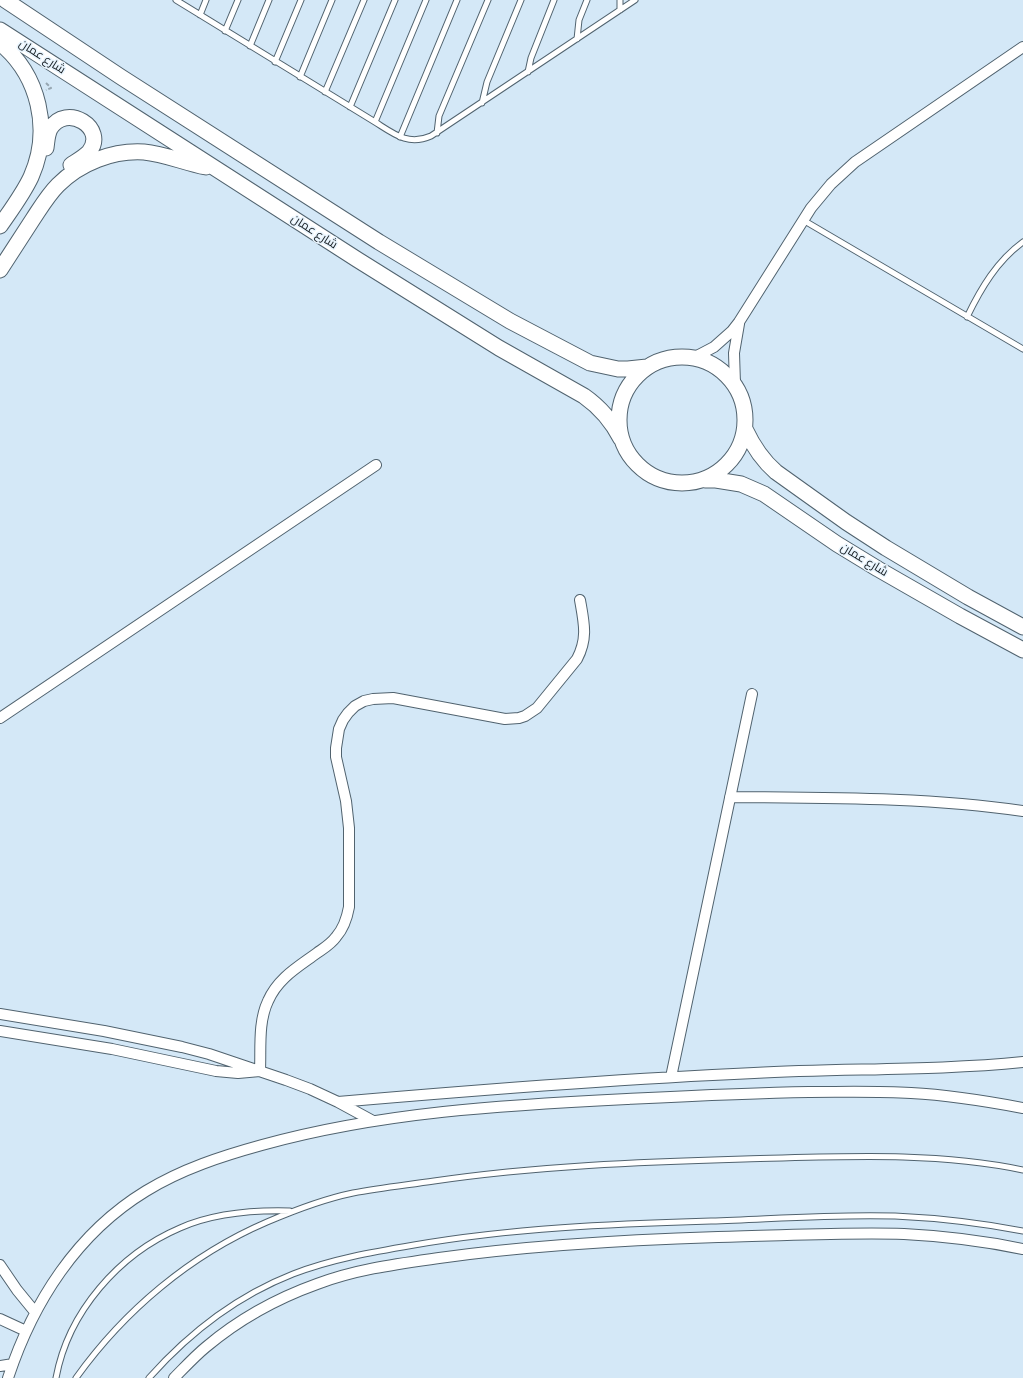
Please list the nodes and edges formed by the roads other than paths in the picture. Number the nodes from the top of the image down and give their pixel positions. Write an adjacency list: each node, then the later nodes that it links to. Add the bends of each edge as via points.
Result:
1 (5, 0): 46 (main road, via 379,242 510,321 590,363 628,370)
2 (176, 0): 19 (lane)
3 (206, 0): 19 (lane)
4 (238, 0): 21 (lane)
5 (269, 0): 24 (lane)
6 (301, 0): 26 (lane)
7 (332, 0): 28 (lane)
8 (364, 0): 29 (lane)
9 (395, 0): 31 (lane)
10 (426, 0): 32 (lane)
11 (458, 0): 34 (lane)
12 (488, 0): 33 (lane, via 439,116)
13 (521, 0): 30 (lane, via 487,82)
14 (554, 0): 27 (lane)
15 (587, 0): 22 (lane, via 579,20)
16 (620, 0): 18 (lane)
17 (635, 0): 18 (lane)
18 (620, 10): 22 (lane)
19 (200, 15): 21 (lane)
20 (0, 30): 35 (main road, شارع عمان)
21 (225, 31): 24 (lane)
22 (577, 39): 27 (lane)
23 (0, 43): 36 (main road, via 25,72 36,94 41,136)
24 (250, 46): 26 (lane)
25 (1023, 47): 38 (street, via 855,162 820,196)
26 (275, 62): 28 (lane)
27 (528, 72): 30 (lane)
28 (300, 77): 29 (lane)
29 (325, 92): 31 (lane)
30 (482, 103): 33 (lane)
31 (350, 107): 32 (lane)
32 (375, 122): 34 (lane)
33 (437, 132): 34 (lane, via 419,140)
34 (400, 137)
35 (217, 170): 37 (main road, via 154,153 131,152 92,162); 49 (main road, شارع عمان, via 481,337 584,396 606,415)
36 (32, 176): 37 (main road, via 46,153 48,134 55,123 70,117 80,119 90,128 93,142 89,152 63,172); 39 (main road)
37 (58, 185): 41 (main road)
38 (802, 220): 42 (lane); 43 (street)
39 (0, 226)
40 (1023, 242): 42 (lane, via 994,270)
41 (0, 270)
42 (967, 317): 44 (lane)
43 (739, 322): 45 (street, via 724,340); 47 (street, via 734,353)
44 (1023, 349)
45 (693, 358): 46 (main road, via 669,358); 47 (main road, via 717,367)
46 (647, 367): 49 (main road, via 636,376 622,399 619,412)
47 (735, 384): 48 (main road, via 744,406)
48 (745, 429): 51 (main road, via 736,455 716,474); 53 (main road, شارع عمان, via 768,465 833,513 927,573)
49 (621, 439): 51 (main road, via 627,453 648,474 675,483)
50 (376, 465): 56 (street)
51 (704, 480): 54 (main road, شارع عمان, via 741,484 764,494 878,569)
52 (580, 600): 62 (street, via 585,632 582,651 532,713 519,718 505,719 403,699 383,698 360,704 342,720 336,757 349,828 347,916 341,931 332,942 281,980 273,991 262,1024)
53 (1023, 626)
54 (1023, 650)
55 (752, 694): 57 (street)
56 (0, 718)
57 (730, 797): 58 (street, via 915,801); 63 (street)
58 (1023, 811)
59 (0, 1014): 62 (street, via 182,1047)
60 (0, 1031): 62 (street, via 112,1049 216,1071)
61 (1023, 1062): 63 (street, via 954,1067)
62 (260, 1071): 64 (street)
63 (671, 1077): 64 (street, via 543,1084)
64 (338, 1102): 66 (street)
65 (1023, 1108): 66 (street, via 912,1093 754,1093 530,1104)
66 (373, 1121): 72 (street, via 322,1130 242,1151 162,1181 128,1203 82,1244 56,1276)
67 (1023, 1170): 68 (lane, via 947,1159 877,1156 592,1165 471,1176 361,1192)
68 (293, 1211): 78 (lane, via 248,1212 211,1218 181,1227 147,1246 118,1269 91,1298 70,1333 61,1354); 79 (lane, via 237,1236 158,1288 117,1328)
69 (1023, 1231): 80 (lane, via 930,1218 857,1216 570,1226 489,1234 386,1249 298,1272 250,1294 213,1318 178,1347)
70 (1023, 1249): 81 (street, via 937,1236 874,1234 594,1242 413,1262 354,1272 293,1294 226,1332)
71 (0, 1265): 72 (street)
72 (35, 1312): 74 (street)
73 (0, 1319): 74 (street)
74 (26, 1331): 75 (street)
75 (13, 1364): 76 (street); 77 (street)
76 (0, 1366)
77 (8, 1378)
78 (56, 1378)
79 (76, 1378)
80 (149, 1378)
81 (174, 1378)

